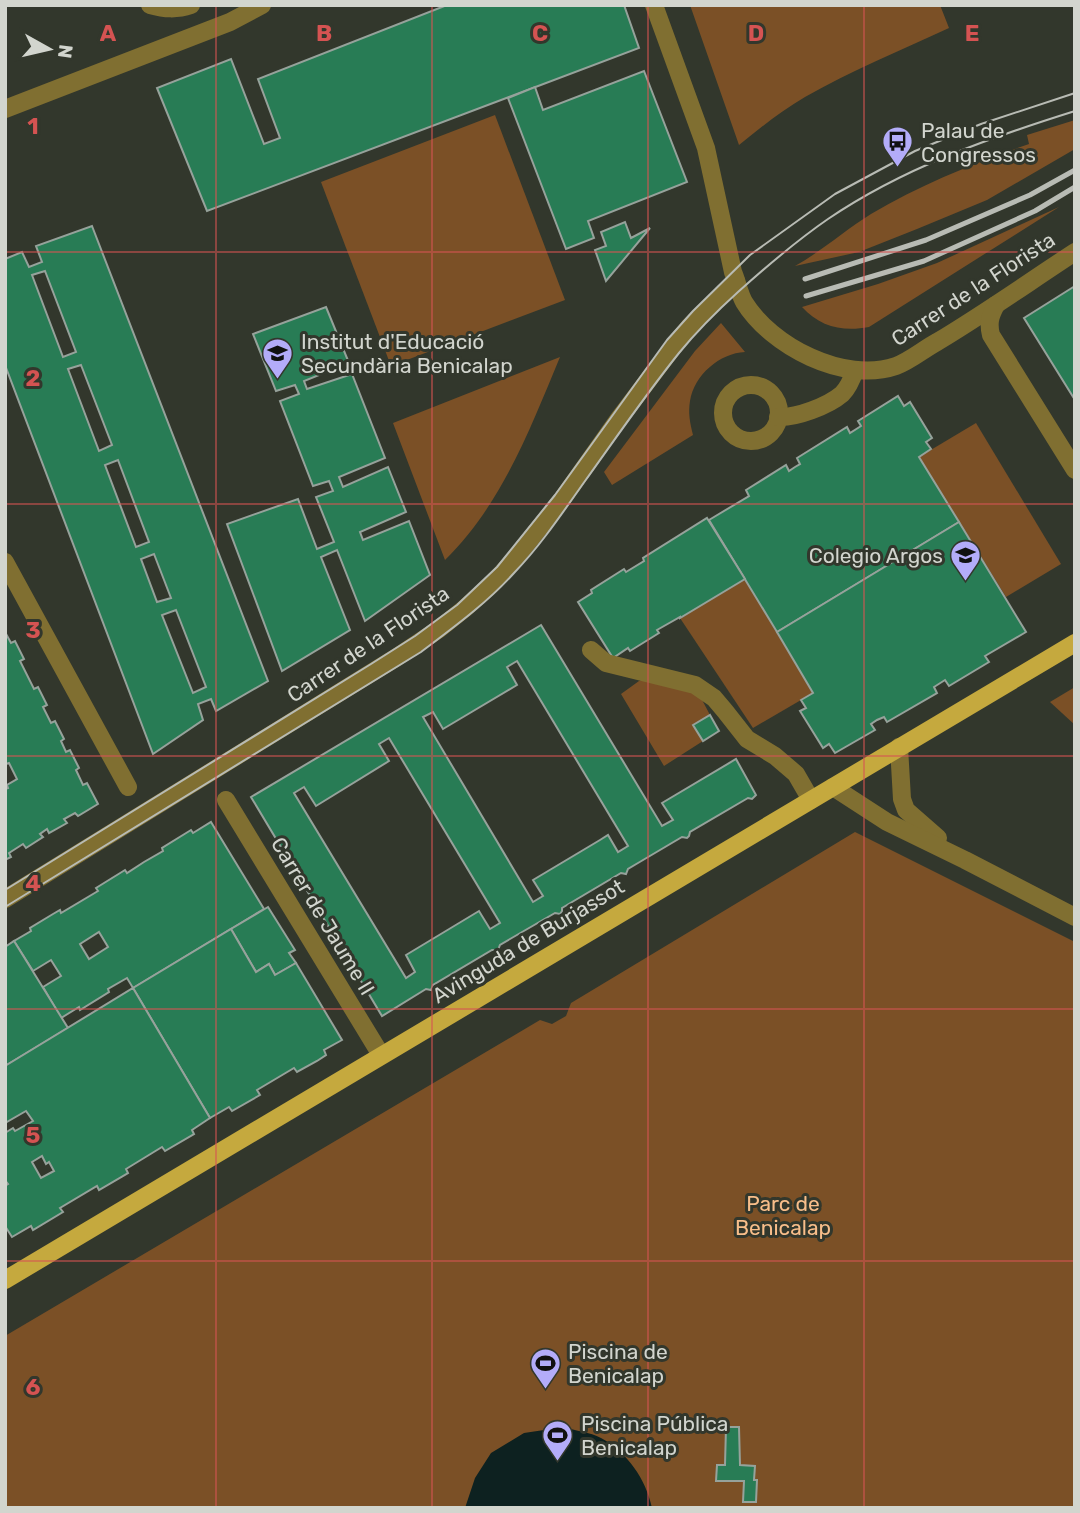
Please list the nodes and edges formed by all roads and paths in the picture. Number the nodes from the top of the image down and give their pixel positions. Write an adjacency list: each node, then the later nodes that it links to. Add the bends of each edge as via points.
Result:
1 (150, 5): 2 (street, via 177,9)
2 (191, 5)
3 (262, 5): 5 (street, via 230,22)
4 (654, 5): 7 (street, Carrer de la Florista, via 706,148)
5 (5, 109)
6 (1075, 251): 8 (street, Carrer de la Florista)
7 (736, 281): 9 (street, Carrer de la Florista, via 744,302 777,337 817,360); 21 (street, Carrer de la Florista, via 689,327 533,537 464,608 397,657)
8 (996, 305): 9 (street, Carrer de la Florista, via 897,365); 11 (street, via 990,317 991,335)
9 (855, 370): 10 (street, via 841,395 799,415)
10 (778, 417)
11 (1075, 470)
12 (5, 562): 16 (street)
13 (1075, 643): 15 (main road, Avinguda de Burjassot)
14 (591, 650): 19 (street, via 606,663 695,685 726,711 747,739 796,774)
15 (899, 747): 17 (main road, Avinguda de Burjassot); 20 (street, via 906,810)
16 (128, 787)
17 (834, 787): 19 (main road, Avinguda de Burjassot); 20 (street, via 887,822)
18 (226, 800): 23 (street, Carrer de Jaume II)
19 (811, 800): 23 (main road, Avinguda de Burjassot)
20 (965, 860): 22 (street)
21 (5, 899)
22 (1075, 917)
23 (381, 1055): 24 (main road, Avinguda de Burjassot)
24 (5, 1280)

